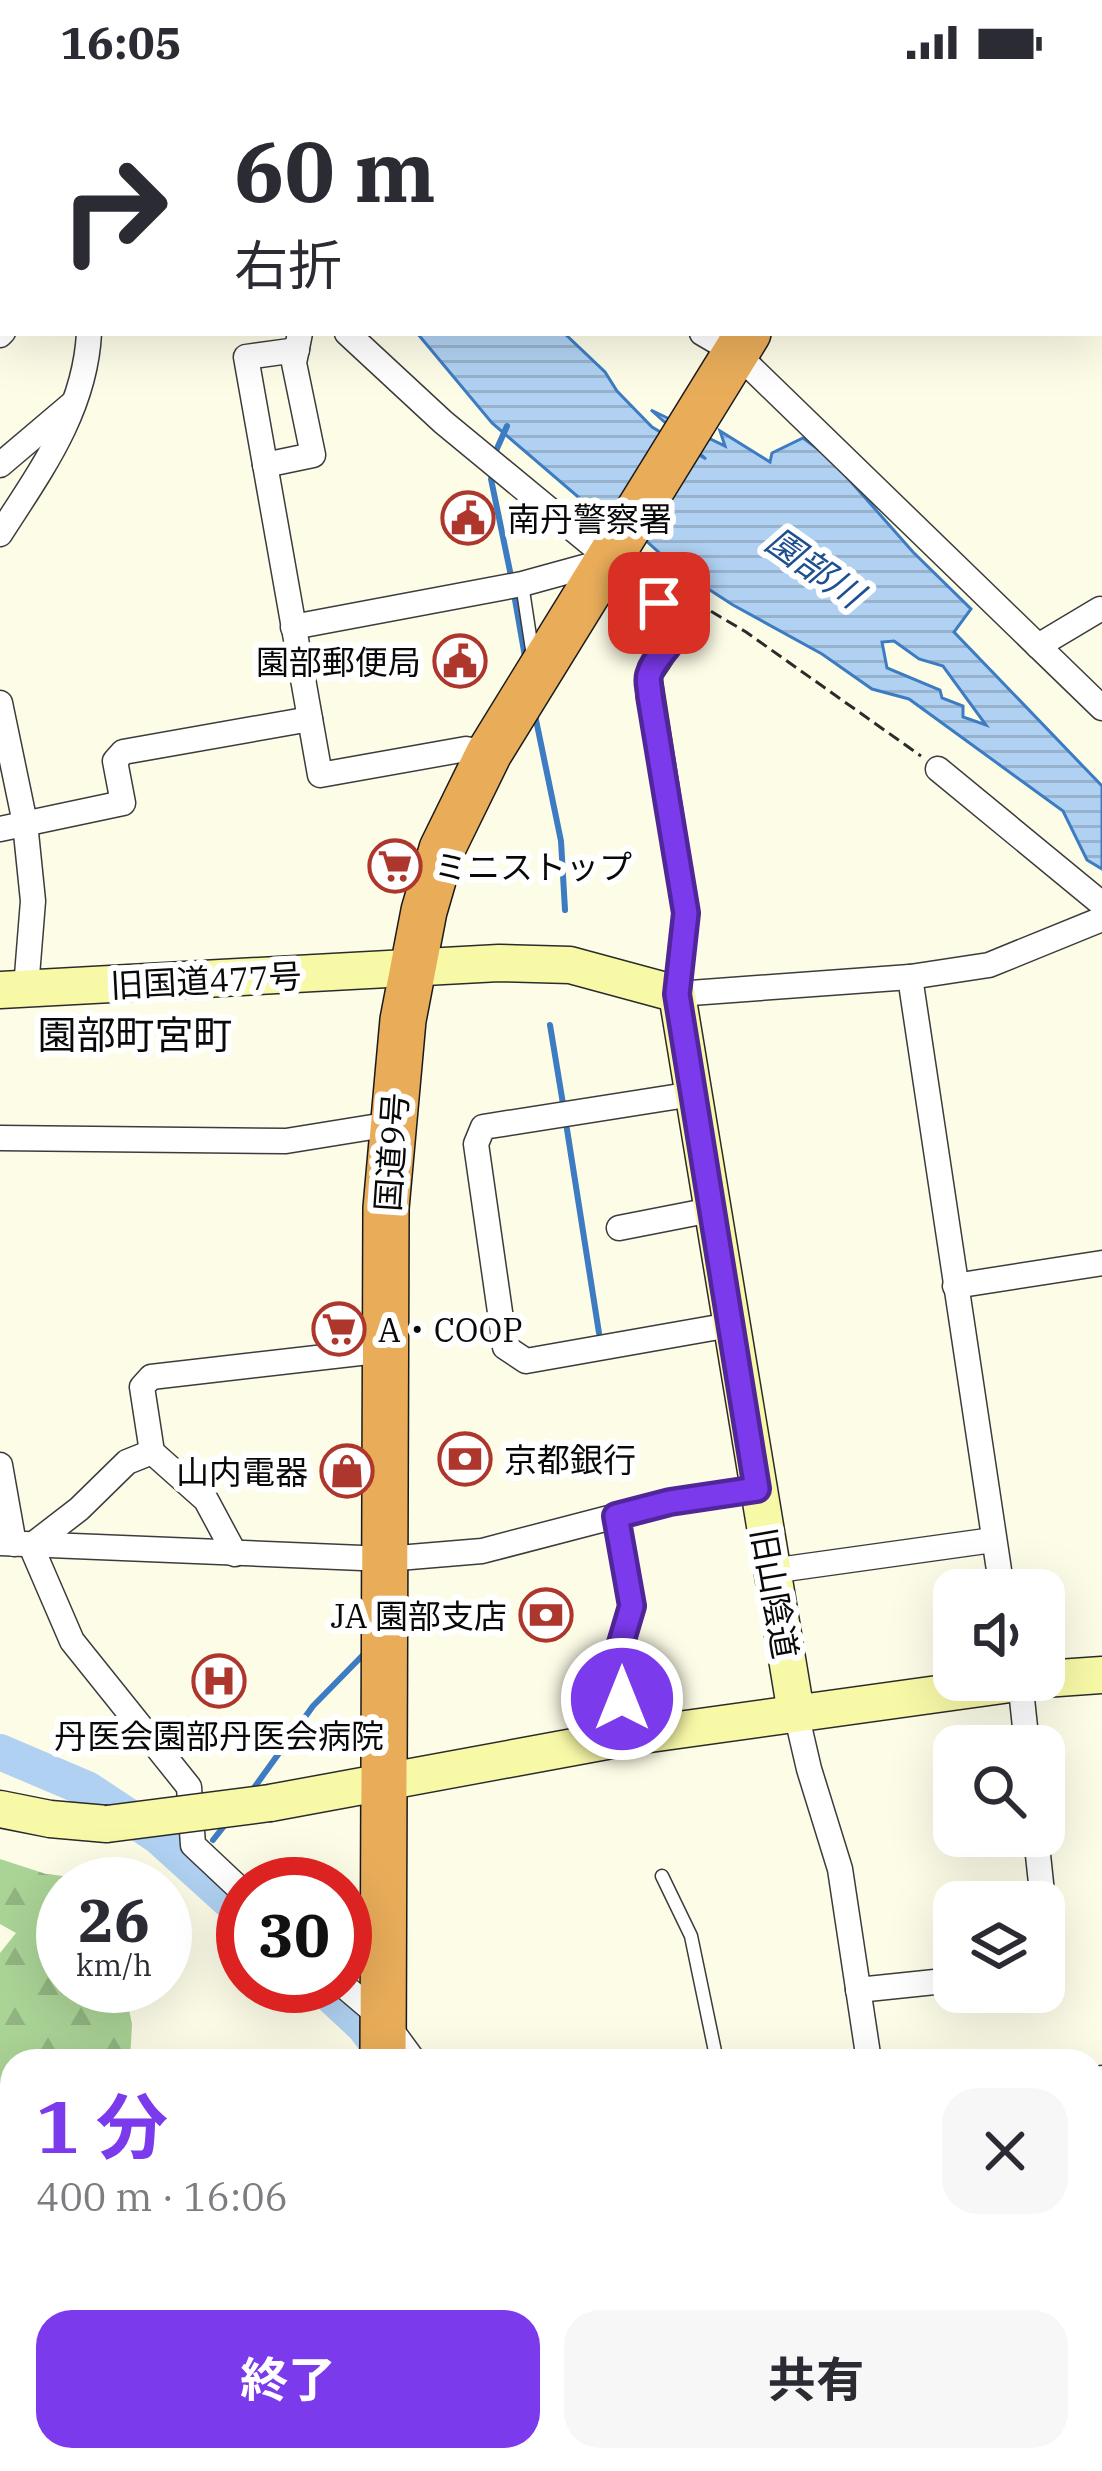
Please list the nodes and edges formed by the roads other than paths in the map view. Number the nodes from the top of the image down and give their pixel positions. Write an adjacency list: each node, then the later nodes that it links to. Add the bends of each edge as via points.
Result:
1 (89, 336): 5 (street)
2 (350, 336): 9 (street, via 443,422)
3 (298, 342): 7 (street, via 246,357); 7 (street, via 294,363 313,455)
4 (728, 346): 9 (highway, 国道9号); 13 (street)
5 (78, 399): 6 (street); 8 (street)
6 (0, 465)
7 (265, 465): 12 (street)
8 (0, 535)
9 (620, 555): 10 (street); 14 (highway, 国道9号); 26 (street, 旧山陰道, via 671,629 667,651 649,674 686,913)
10 (514, 585): 12 (street); 14 (lane)
11 (1100, 609): 13 (street)
12 (293, 627): 17 (street)
13 (1038, 646): 16 (street)
14 (536, 675): 18 (highway, 国道9号)
15 (0, 703): 20 (street)
16 (1102, 707)
17 (310, 718): 18 (street, via 320,775 466,749); 20 (street, via 123,752 115,761 123,803)
18 (489, 753): 23 (highway, 国道9号, via 442,849)
19 (938, 769): 21 (street)
20 (12, 826): 25 (street, via 33,901)
21 (1102, 904)
22 (1102, 920): 24 (street, via 989,964)
23 (411, 970): 25 (street, 旧国道477号); 26 (street, 旧国道477号, via 570,965); 28 (highway, 国道9号)
24 (910, 976): 26 (street); 33 (street)
25 (13, 989)
26 (677, 994): 27 (street, 旧山陰道)
27 (693, 1094): 30 (street, 旧山陰道); 34 (street, via 483,1127 476,1144 505,1347 526,1361)
28 (391, 1124): 29 (street, via 286,1141); 35 (highway, 国道9号)
29 (0, 1138)
30 (711, 1210): 31 (street); 34 (street, 旧山陰道)
31 (619, 1228)
32 (1102, 1263): 33 (street)
33 (956, 1286): 40 (street)
34 (730, 1325): 38 (street, 旧山陰道)
35 (386, 1350): 36 (street, via 151,1377 142,1387); 43 (highway, 国道9号)
36 (152, 1452): 41 (street, via 127,1462 79,1509); 42 (street, via 206,1500)
37 (0, 1465): 41 (street)
38 (757, 1489): 39 (street); 45 (street, 旧山陰道)
39 (616, 1516): 43 (street, via 482,1551); 50 (street, via 632,1606 616,1660)
40 (993, 1540): 44 (street); 45 (street)
41 (15, 1544): 42 (street); 53 (street, via 72,1641 189,1786 193,1845)
42 (236, 1554): 43 (street)
43 (386, 1559): 51 (highway, 国道9号)
44 (998, 1569)
45 (771, 1570): 49 (street, 旧山陰道)
46 (1102, 1675): 47 (street)
47 (1065, 1678)
48 (933, 1694): 49 (street)
49 (796, 1713): 50 (street); 56 (street, 旧山陰道, via 840,1869)
50 (628, 1737): 51 (street)
51 (385, 1780): 52 (street, bridge, via 106,1824); 58 (highway, 国道9号)
52 (0, 1810)
53 (216, 1867)
54 (662, 1876): 59 (lane, via 691,1936)
55 (933, 1982): 56 (street)
56 (858, 1990): 60 (street, 旧山陰道)
57 (366, 2013): 58 (street)
58 (391, 2044)
59 (715, 2049)
60 (867, 2049)

